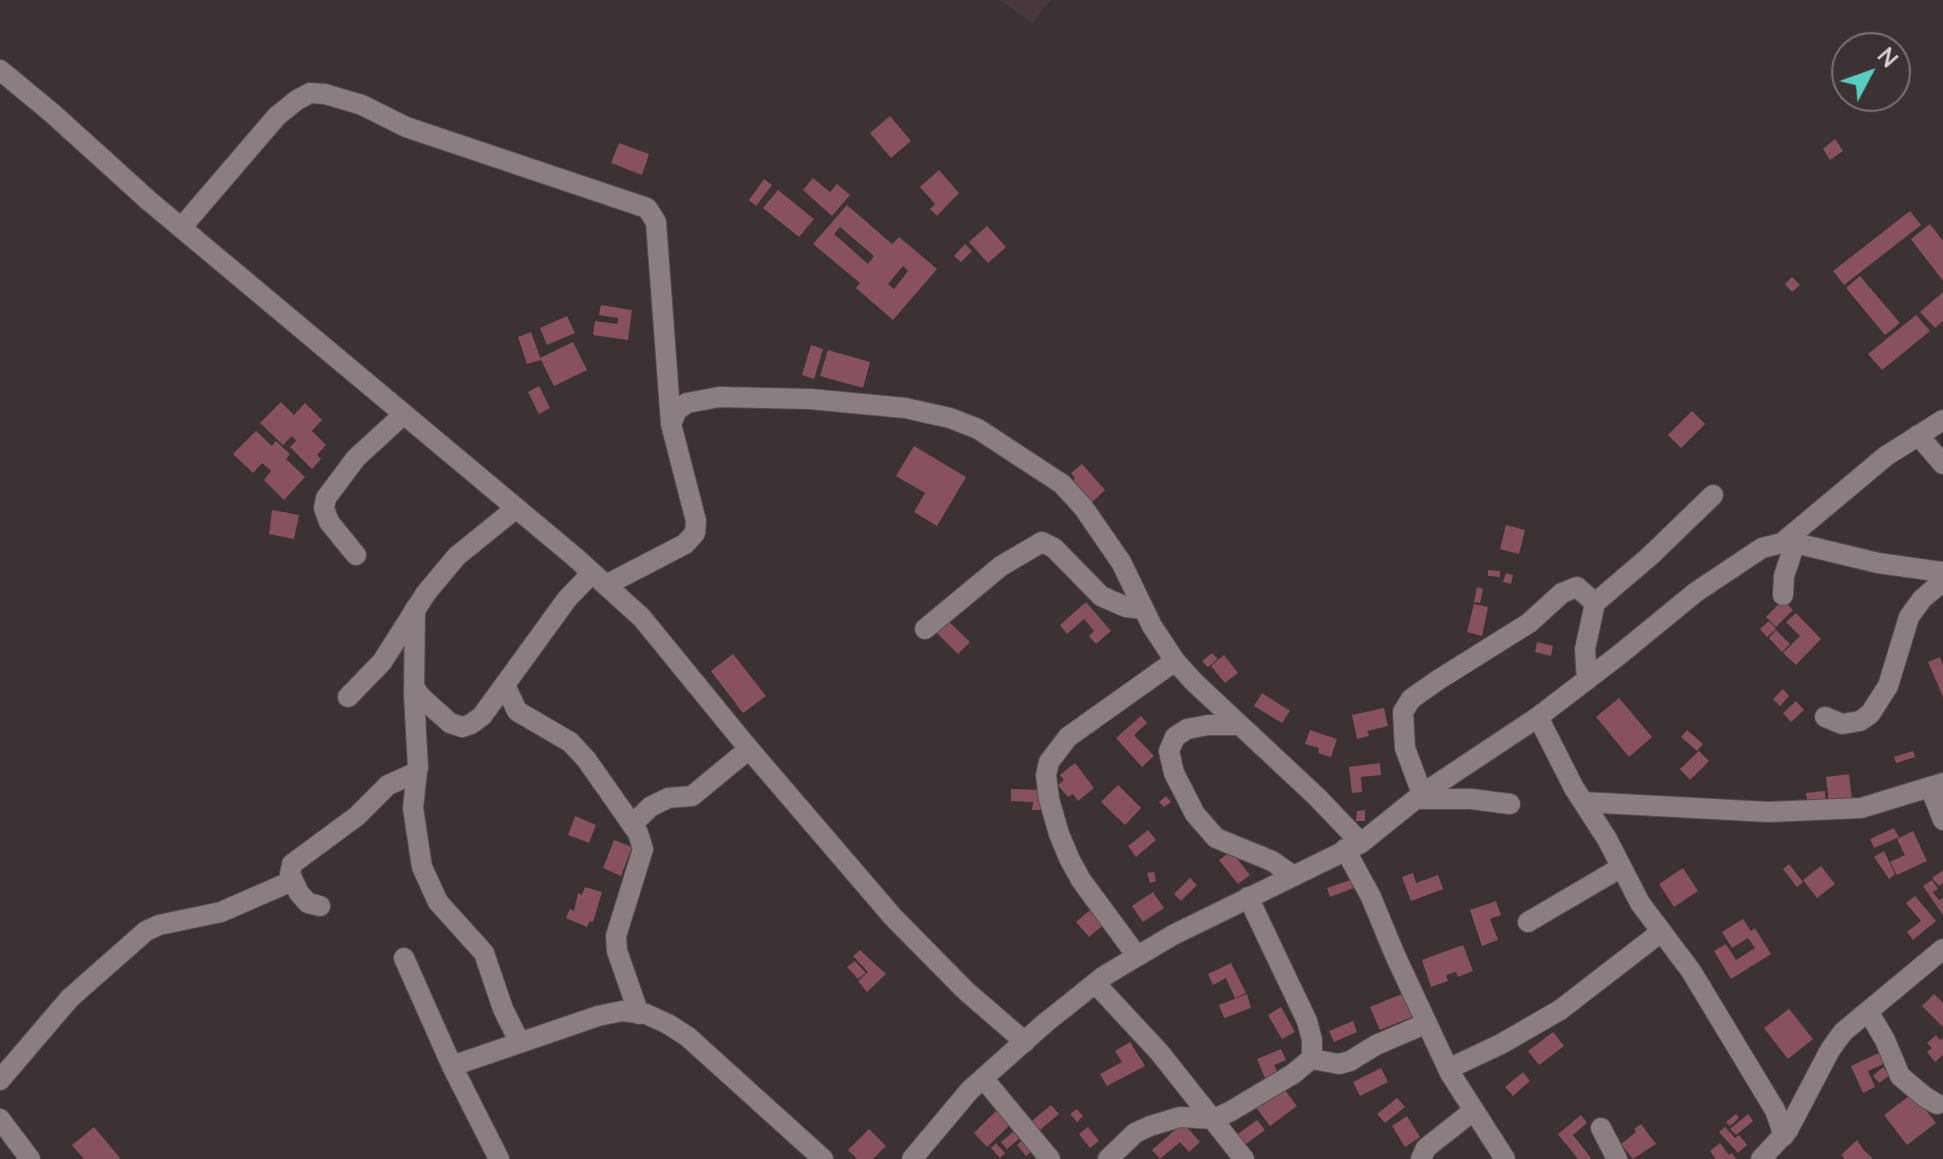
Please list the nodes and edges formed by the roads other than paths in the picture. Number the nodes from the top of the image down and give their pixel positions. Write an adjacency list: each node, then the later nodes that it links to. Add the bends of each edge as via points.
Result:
1 (0, 70): 2 (street)
2 (181, 228): 3 (street); 5 (street, via 277,116 310,93 362,105 406,127 647,208 656,222)
3 (404, 414): 9 (street); 11 (street, via 356,458 326,498 329,522)
4 (1943, 420): 6 (street)
5 (671, 424): 13 (street, via 695,533 685,544); 18 (street, via 687,403 719,397 849,401 950,418 978,429 1062,484 1121,562)
6 (1918, 435): 7 (street); 10 (street, via 1886,456)
7 (1943, 464)
8 (1713, 495): 16 (street)
9 (515, 509): 13 (street); 17 (street, via 457,556)
10 (1788, 543): 12 (street); 15 (street); 21 (street, via 1762,548 1727,570)
11 (356, 555)
12 (1943, 572)
13 (599, 579): 22 (street, via 567,599); 28 (street, via 642,618)
14 (1943, 581): 26 (street, via 1909,617 1888,686 1870,714 1842,724)
15 (1783, 595)
16 (1595, 603): 21 (street, via 1585,649); 31 (street, via 1577,587 1562,593 1529,623 1411,699 1403,712 1405,748)
17 (415, 609): 23 (street); 24 (street, via 382,662)
18 (1143, 609): 19 (street, via 1101,596 1042,542 1001,566); 20 (street)
19 (925, 629)
20 (1175, 661): 27 (street); 45 (street, via 1068,737 1046,775 1070,860)
21 (1587, 680): 25 (street)
22 (505, 685): 23 (street, via 482,716 462,727 434,711); 35 (street, via 517,711 570,742 586,759)
23 (414, 687): 29 (street)
24 (348, 697)
25 (1538, 717): 31 (street); 32 (street)
26 (1825, 717)
27 (1240, 725): 36 (street, via 1308,788); 38 (street, via 1208,725 1175,737 1169,751 1174,773 1195,814 1216,838)
28 (749, 749): 35 (street, via 692,796 668,798); 51 (street, via 893,917)
29 (417, 771): 39 (street, via 388,785 357,816 298,859 290,868); 52 (street, via 413,808 422,867 438,902 484,953)
30 (1937, 785): 32 (street, via 1861,808 1769,812); 34 (street)
31 (1419, 797): 33 (street); 36 (street)
32 (1583, 802): 37 (street)
33 (1510, 804)
34 (1943, 820)
35 (632, 825): 49 (street, via 643,849 616,936)
36 (1353, 846): 38 (street); 50 (street)
37 (1620, 868): 42 (street); 43 (street)
38 (1292, 875): 40 (street)
39 (292, 881): 41 (street, via 308,903); 57 (street, via 221,912 146,931 70,998)
40 (1248, 897): 45 (street); 53 (street, via 1307,1021)
41 (320, 906)
42 (1528, 922)
43 (1661, 932): 55 (street, via 1560,1010); 63 (street, via 1691,971 1775,1110)
44 (1943, 949): 48 (street)
45 (1137, 956): 47 (street)
46 (404, 958): 54 (street)
47 (1095, 983): 51 (street); 61 (street)
48 (1868, 1011): 58 (street, via 1900,1076); 63 (street, via 1830,1050)
49 (639, 1014): 52 (street, via 598,1016); 66 (street, via 688,1037)
50 (1427, 1023): 53 (street, via 1350,1061); 55 (street)
51 (1025, 1042): 56 (street)
52 (520, 1043): 54 (street)
53 (1312, 1059): 61 (street)
54 (452, 1066): 65 (street)
55 (1448, 1069): 59 (street)
56 (983, 1078): 67 (street); 68 (street)
57 (0, 1080)
58 (1937, 1104)
59 (1473, 1111): 71 (street, via 1426,1148); 72 (street)
60 (0, 1119): 64 (street)
61 (1214, 1119): 69 (street, via 1167,1119 1135,1133); 70 (street)
62 (1601, 1128): 73 (street)
63 (1777, 1150)
64 (30, 1159)
65 (499, 1159)
66 (823, 1159)
67 (912, 1159)
68 (1050, 1159)
69 (1108, 1159)
70 (1244, 1159)
71 (1421, 1159)
72 (1505, 1159)
73 (1617, 1159)

